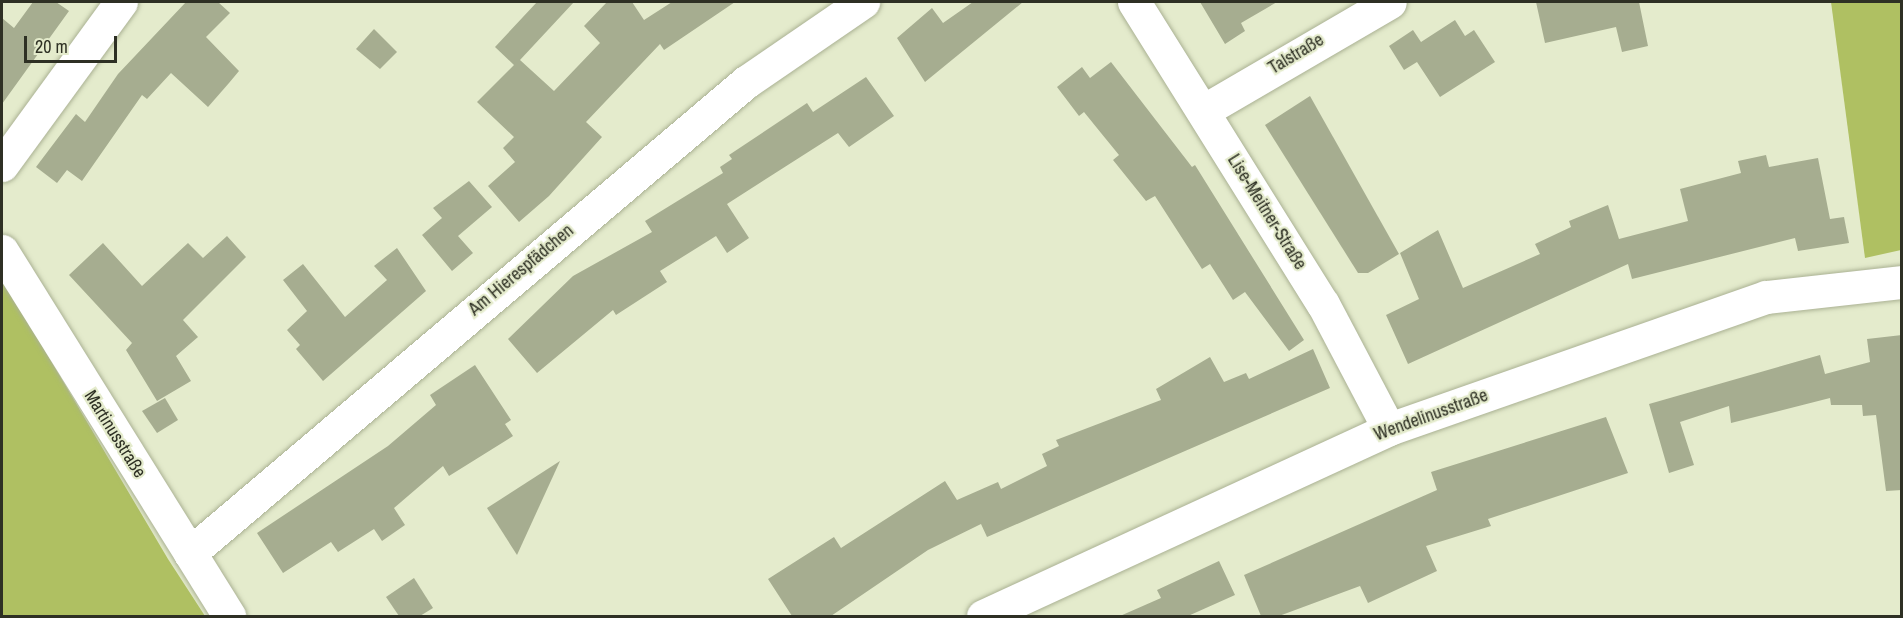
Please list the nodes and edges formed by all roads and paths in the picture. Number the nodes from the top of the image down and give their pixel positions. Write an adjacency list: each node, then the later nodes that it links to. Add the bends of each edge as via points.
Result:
1 (121, 2): 6 (street)
2 (863, 2): 10 (street, Am Hierespfädchen, via 746,82)
3 (1134, 2): 5 (street, Lise-Meitner-Straße)
4 (1390, 2): 5 (street, Talstraße)
5 (1203, 111): 9 (street, Lise-Meitner-Straße, via 1323,304)
6 (2, 165)
7 (2, 251): 10 (street, Martinusstraße)
8 (1902, 282): 9 (street, Wendelinusstraße, via 1766,297)
9 (1389, 429): 12 (street, Wendelinusstraße)
10 (190, 553): 11 (street, Martinusstraße)
11 (229, 616)
12 (983, 616)

